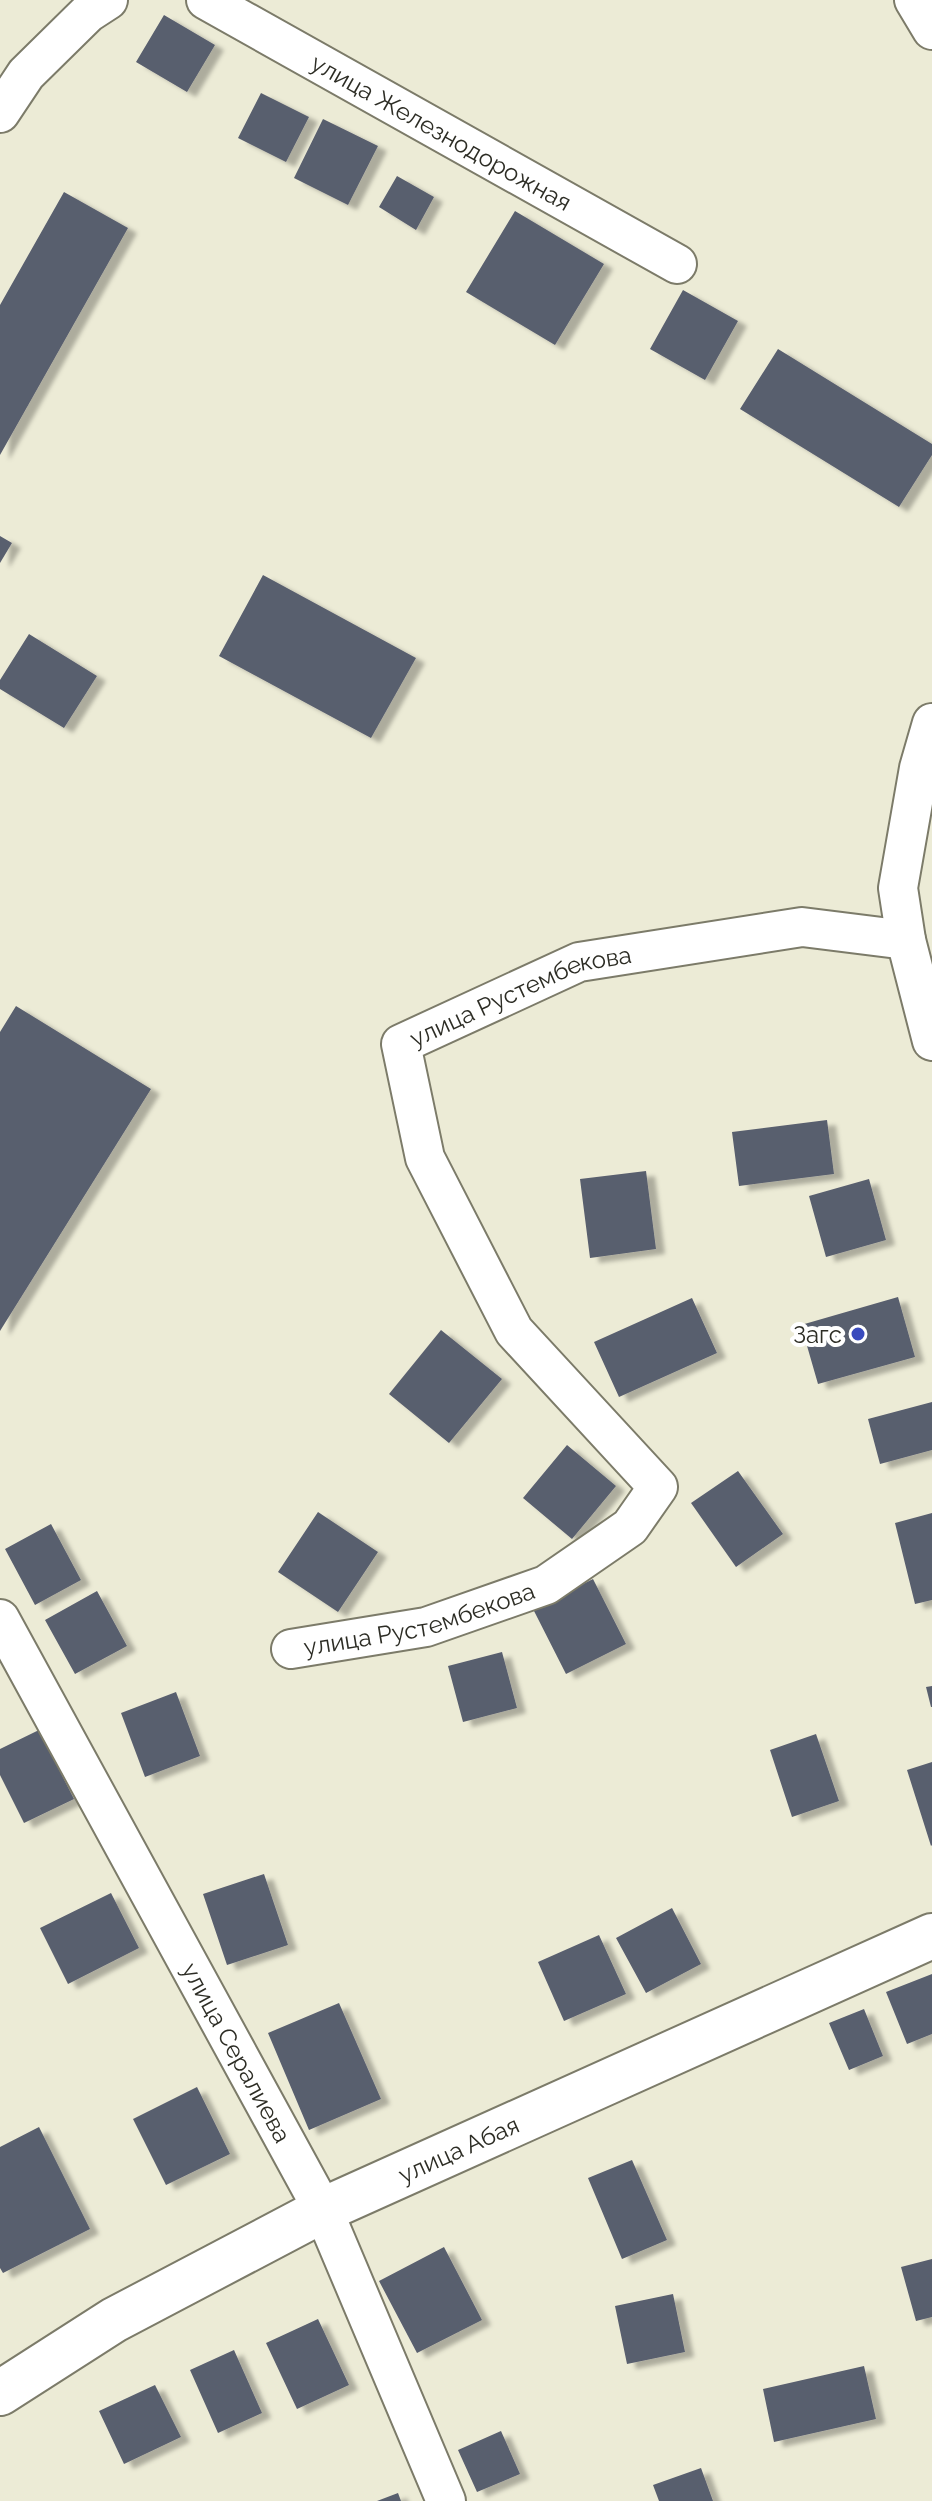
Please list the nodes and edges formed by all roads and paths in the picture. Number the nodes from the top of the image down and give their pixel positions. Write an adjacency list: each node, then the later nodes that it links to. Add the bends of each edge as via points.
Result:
1 (206, 0): 6 (street, улица Железнодорожная)
2 (914, 0): 4 (street)
3 (87, 4): 5 (street, via 26,74)
4 (932, 30)
5 (0, 113)
6 (677, 264)
7 (932, 723): 8 (street, via 898,888)
8 (906, 940): 9 (street); 11 (street, улица Рустембекова, via 802,927 579,962 401,1044 425,1158 514,1331 658,1487 630,1527 546,1585 426,1627)
9 (932, 1041)
10 (0, 1619): 12 (street, улица Сералиева)
11 (291, 1649)
12 (14, 1677): 14 (street, улица Сералиева)
13 (932, 1936): 14 (street, улица Абая)
14 (323, 2210): 15 (street, улица Абая, via 114,2320); 16 (street, улица Сералиева)
15 (0, 2393)
16 (446, 2501)

